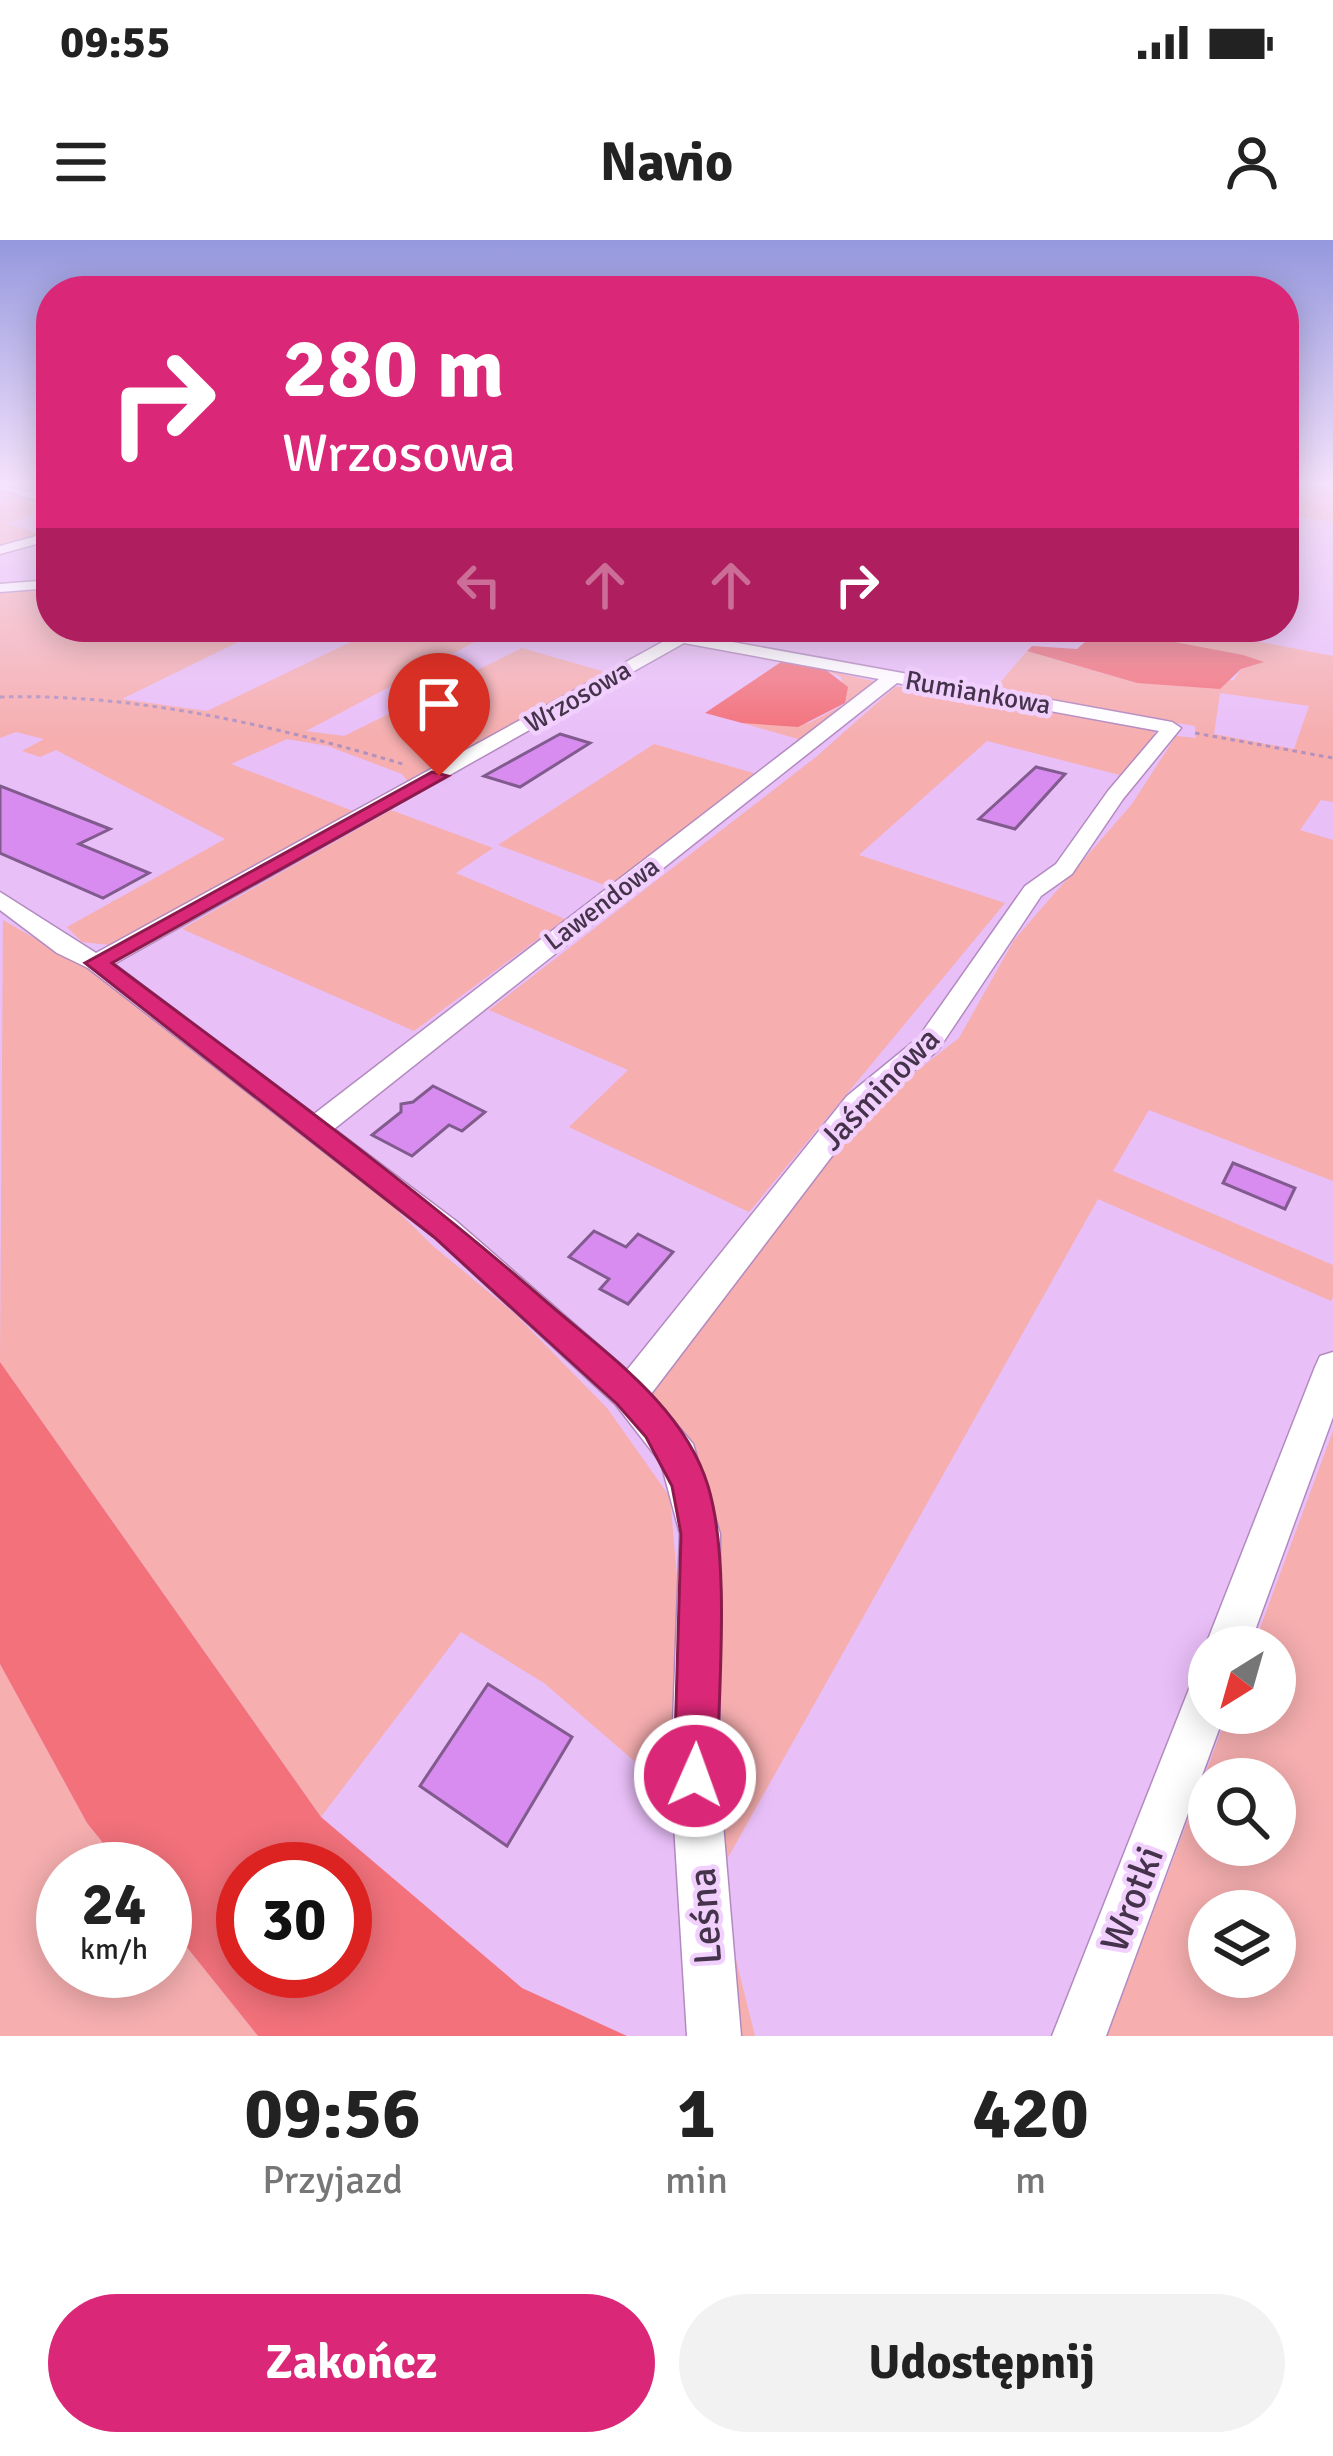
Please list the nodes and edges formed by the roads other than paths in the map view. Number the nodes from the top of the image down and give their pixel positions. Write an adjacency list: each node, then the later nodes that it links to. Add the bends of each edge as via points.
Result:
1 (36, 585): 2 (street)
2 (0, 588)
3 (673, 642): 8 (street, Wrzosowa)
4 (726, 642): 5 (street, Rumiankowa)
5 (892, 678): 6 (street, Rumiankowa); 9 (street, Lawendowa)
6 (1172, 728): 11 (street, Jaśminowa, via 1064,869 1033,891 928,1044 857,1103)
7 (0, 899): 8 (street, Leśna)
8 (97, 963): 9 (street, Leśna)
9 (312, 1130): 11 (street, Leśna, via 445,1229)
10 (1333, 1367): 12 (street)
11 (629, 1394): 14 (street, Leśna, via 679,1456 700,1534 695,1776)
12 (1235, 1626)
13 (1194, 1734): 15 (street, Wrotki)
14 (714, 2036)
15 (1079, 2036)

